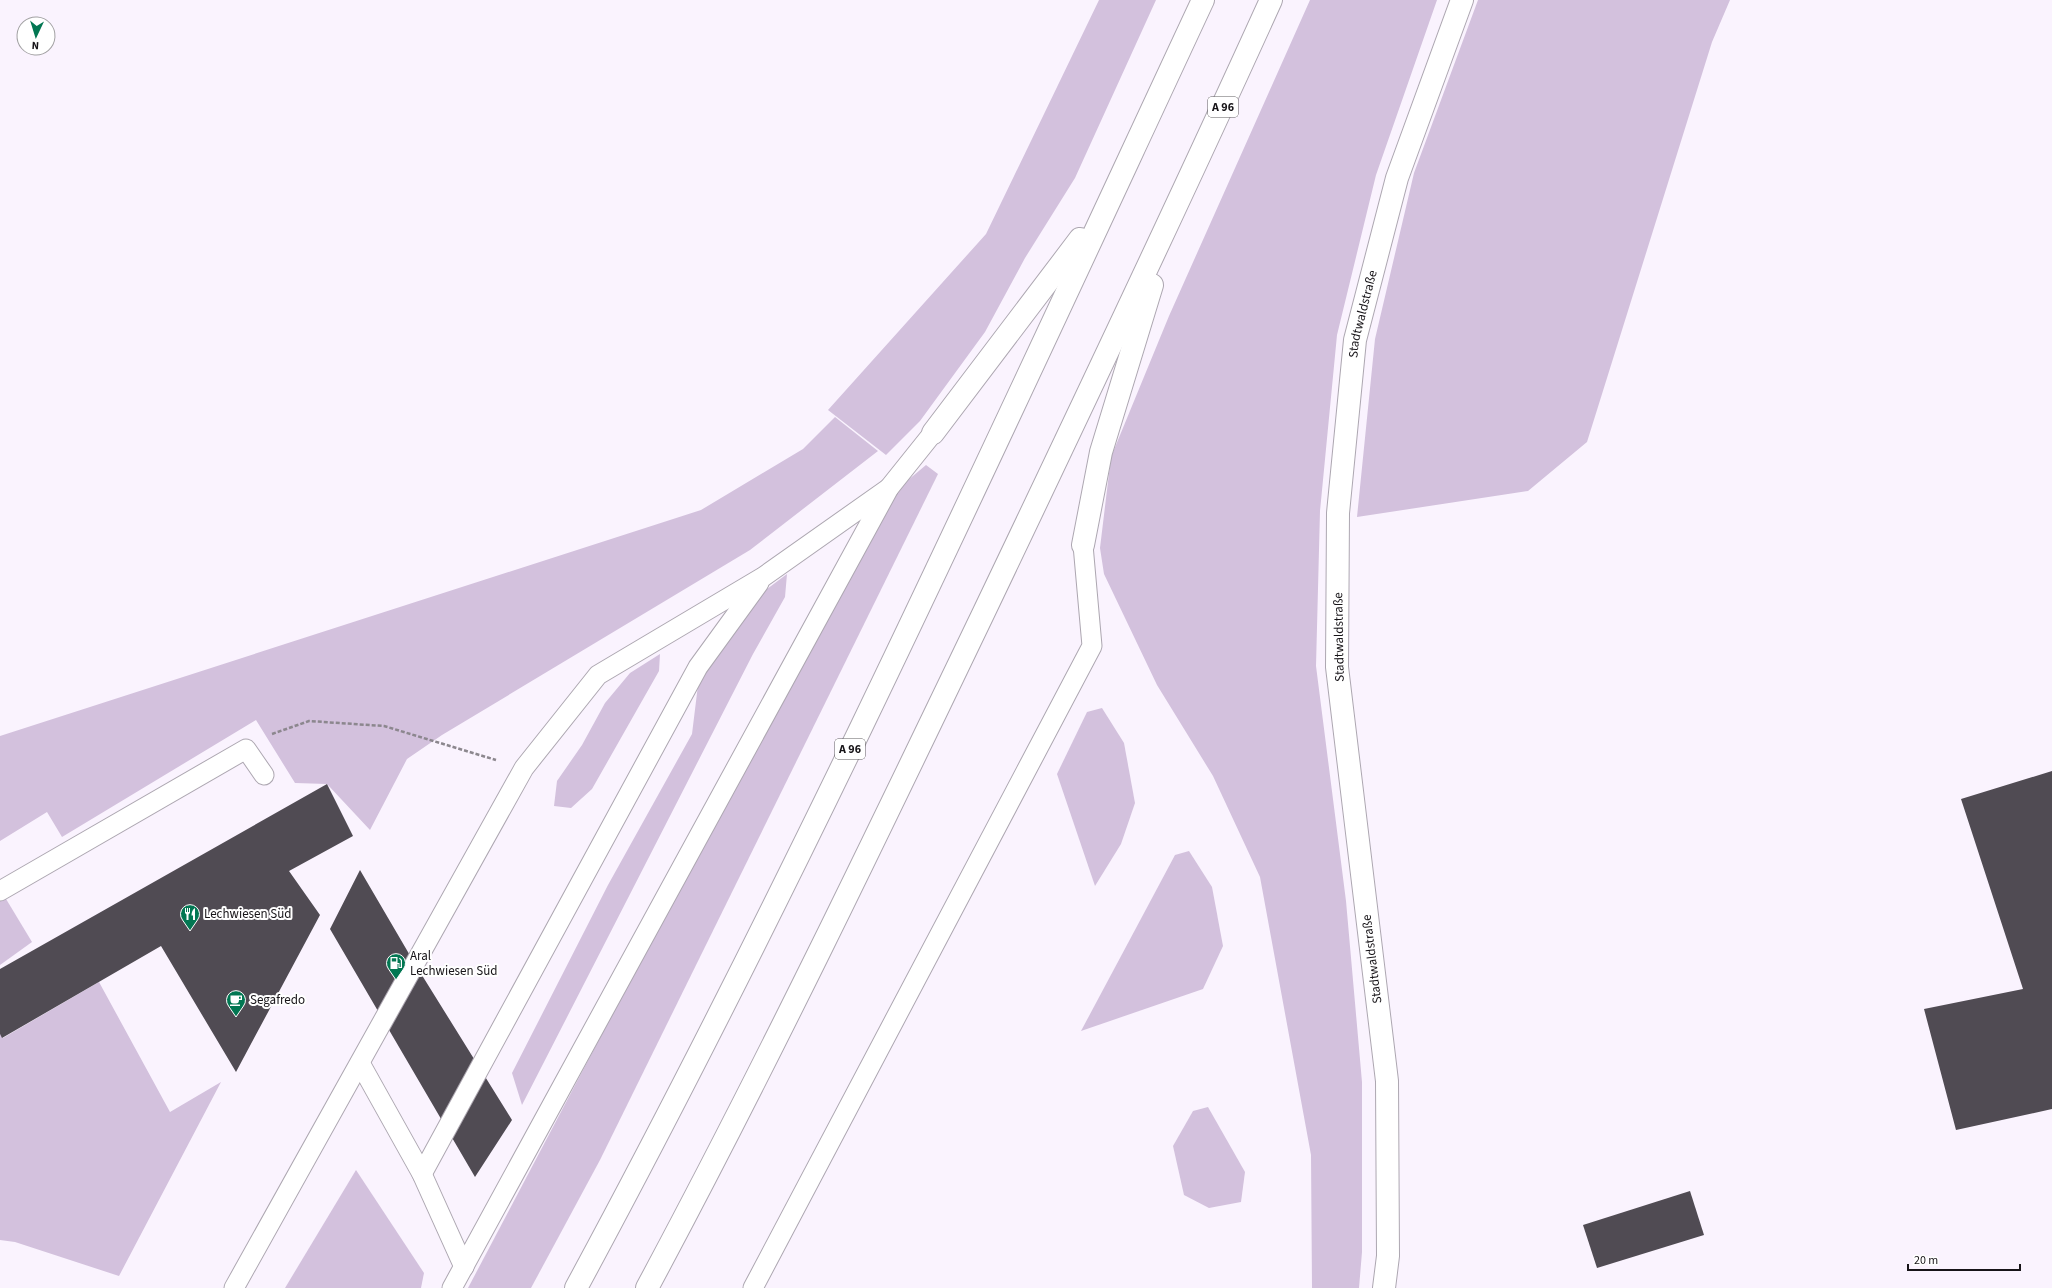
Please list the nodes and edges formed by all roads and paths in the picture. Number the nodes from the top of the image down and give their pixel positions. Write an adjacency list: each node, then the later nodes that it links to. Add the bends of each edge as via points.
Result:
1 (1202, 0): 4 (main road, A 96)
2 (1271, 0): 5 (main road, A 96)
3 (1462, 0): 22 (main road, Stadtwaldstraße, via 1397,178 1355,340 1338,513 1337,667 1386,1081 1388,1256)
4 (1108, 203): 6 (main road); 19 (main road, A 96, via 766,923)
5 (1174, 215): 8 (main road, via 1101,452); 20 (main road, A 96, via 823,945)
6 (933, 433): 7 (lane)
7 (889, 488): 9 (lane); 16 (lane)
8 (1083, 545): 21 (lane, via 1092,646)
9 (763, 577): 11 (lane, via 598,675); 15 (lane, via 698,668)
10 (246, 749): 11 (path, via 266,736 309,721 376,725); 12 (lane); 13 (lane)
11 (524, 768): 14 (lane)
12 (264, 775)
13 (0, 891)
14 (360, 1063): 15 (lane); 17 (lane)
15 (422, 1174): 16 (lane)
16 (464, 1267): 18 (lane)
17 (234, 1288)
18 (452, 1288)
19 (576, 1288)
20 (647, 1288)
21 (753, 1288)
22 (1384, 1288)

